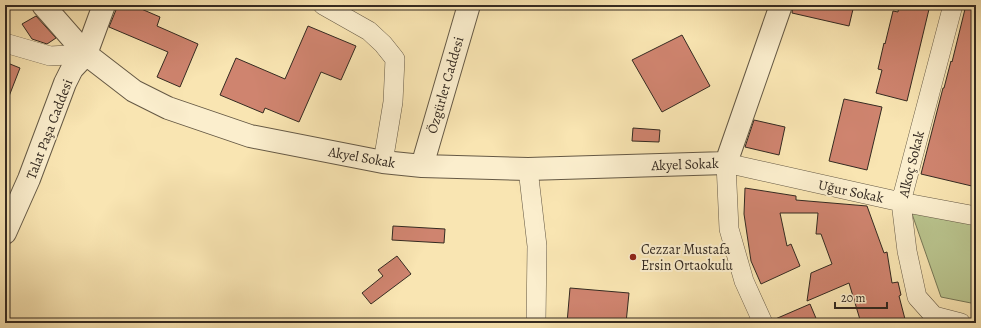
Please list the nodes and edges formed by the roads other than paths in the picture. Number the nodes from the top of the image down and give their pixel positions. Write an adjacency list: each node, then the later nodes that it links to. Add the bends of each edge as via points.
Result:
1 (43, 5): 8 (street, Akyel Sokak)
2 (104, 5): 8 (street, Talat Paşa Caddesi)
3 (323, 5): 9 (street, via 369,31 394,59 394,102)
4 (469, 5): 11 (street, Özgürler Caddesi)
5 (781, 5): 10 (street)
6 (953, 5): 13 (street, Alkoç Sokak)
7 (5, 43): 8 (street, via 50,56)
8 (86, 54): 9 (street, Akyel Sokak, via 134,91 168,108 250,136); 15 (street, Talat Paşa Caddesi, via 72,69 65,83 29,179)
9 (383, 162): 11 (street, Akyel Sokak)
10 (726, 163): 12 (street, Akyel Sokak); 13 (street, Uğur Sokak); 17 (street, via 729,229 744,281)
11 (422, 166): 12 (street, Akyel Sokak)
12 (528, 169): 16 (street, via 538,246)
13 (901, 202): 14 (street, Uğur Sokak); 18 (street, Alkoç Sokak, via 907,251 917,297 934,316)
14 (976, 216)
15 (5, 233)
16 (536, 323)
17 (763, 323)
18 (961, 323)

